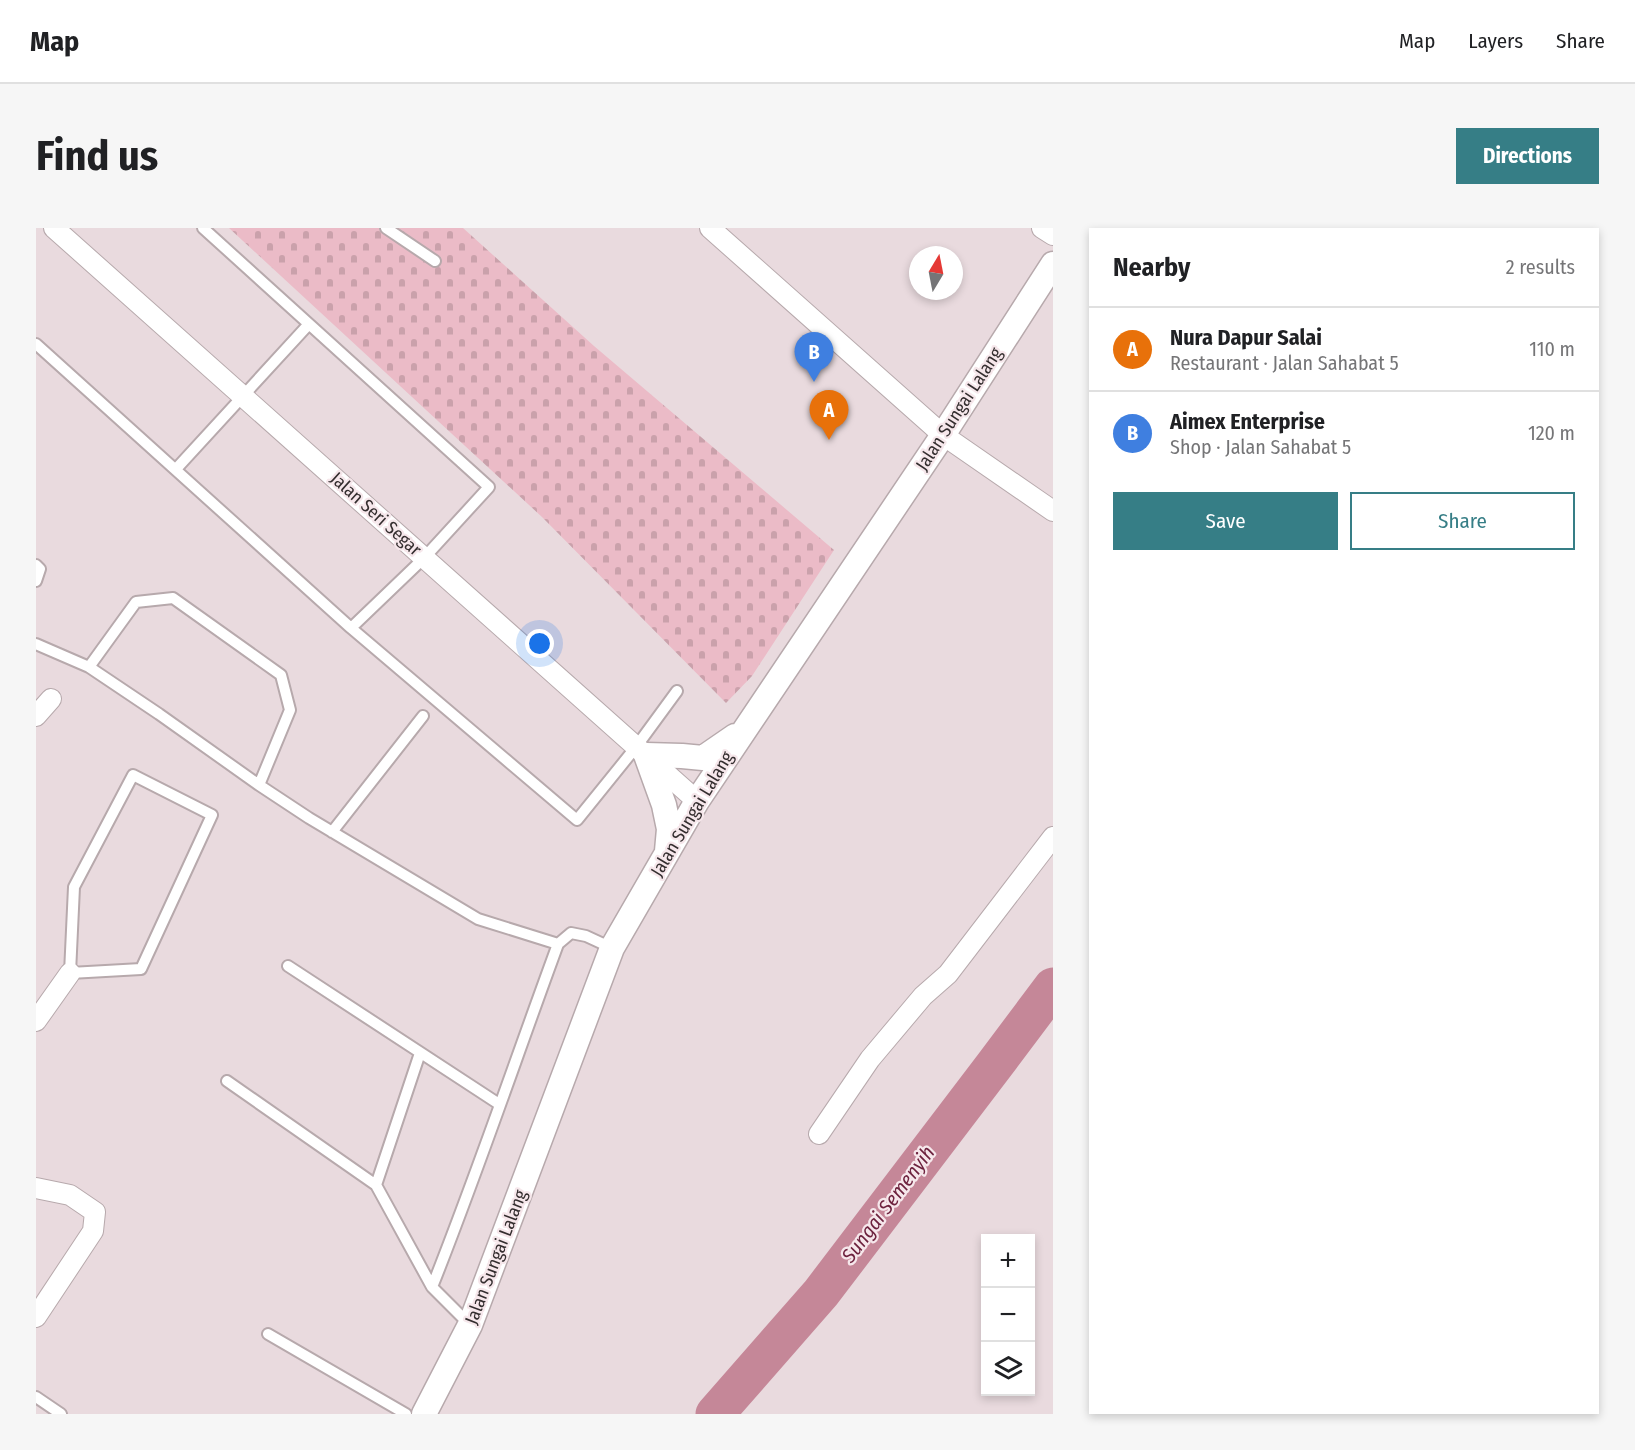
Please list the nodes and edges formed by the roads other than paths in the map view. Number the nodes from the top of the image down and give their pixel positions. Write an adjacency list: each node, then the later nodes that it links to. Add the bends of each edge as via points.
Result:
1 (54, 228): 11 (street, Jalan Seri Segar)
2 (203, 228): 9 (lane)
3 (386, 228): 7 (lane)
4 (710, 228): 12 (street)
5 (1042, 228): 6 (street)
6 (1053, 235)
7 (435, 261)
8 (1053, 264): 12 (street, Jalan Sungai Lalang)
9 (309, 324): 11 (lane); 15 (lane, via 489,487)
10 (36, 344): 13 (lane)
11 (243, 396): 13 (lane); 15 (street, Jalan Seri Segar)
12 (943, 435): 14 (street); 25 (street, Jalan Sungai Lalang)
13 (176, 469): 18 (lane)
14 (1053, 511)
15 (424, 558): 18 (lane); 26 (street, Jalan Seri Segar)
16 (36, 565): 17 (lane, via 40,568)
17 (36, 581)
18 (351, 628): 26 (lane, via 577,820)
19 (36, 644): 20 (lane)
20 (89, 667): 27 (lane); 27 (lane, via 136,602 173,598 281,675 290,710)
21 (677, 691): 26 (lane)
22 (51, 699): 23 (street)
23 (36, 716)
24 (423, 716): 29 (lane)
25 (745, 728): 26 (street, via 703,758); 28 (street, Jalan Sungai Lalang)
26 (641, 751): 28 (street, Jalan Seri Segar); 31 (street, via 664,805 669,828)
27 (259, 785): 29 (lane)
28 (697, 801): 31 (street, Jalan Sungai Lalang)
29 (332, 832): 32 (lane, via 478,919)
30 (1053, 837): 40 (street, via 948,974 923,996 870,1059)
31 (667, 854): 33 (street, Jalan Sungai Lalang)
32 (558, 944): 33 (lane, via 571,933); 39 (lane)
33 (612, 948): 45 (street, Jalan Sungai Lalang)
34 (288, 966): 37 (lane)
35 (70, 973): 35 (lane, via 141,969 212,816 133,775 75,887); 36 (street)
36 (36, 1021)
37 (420, 1053): 39 (lane); 41 (lane)
38 (227, 1081): 41 (lane)
39 (499, 1104): 43 (lane)
40 (819, 1134)
41 (376, 1185): 43 (lane)
42 (36, 1188): 44 (street, via 70,1196 94,1212 93,1231)
43 (432, 1287): 45 (lane)
44 (36, 1317)
45 (470, 1325): 50 (street, Jalan Sungai Lalang)
46 (268, 1334): 49 (lane)
47 (36, 1397): 48 (lane)
48 (61, 1414)
49 (406, 1414)
50 (424, 1414)

